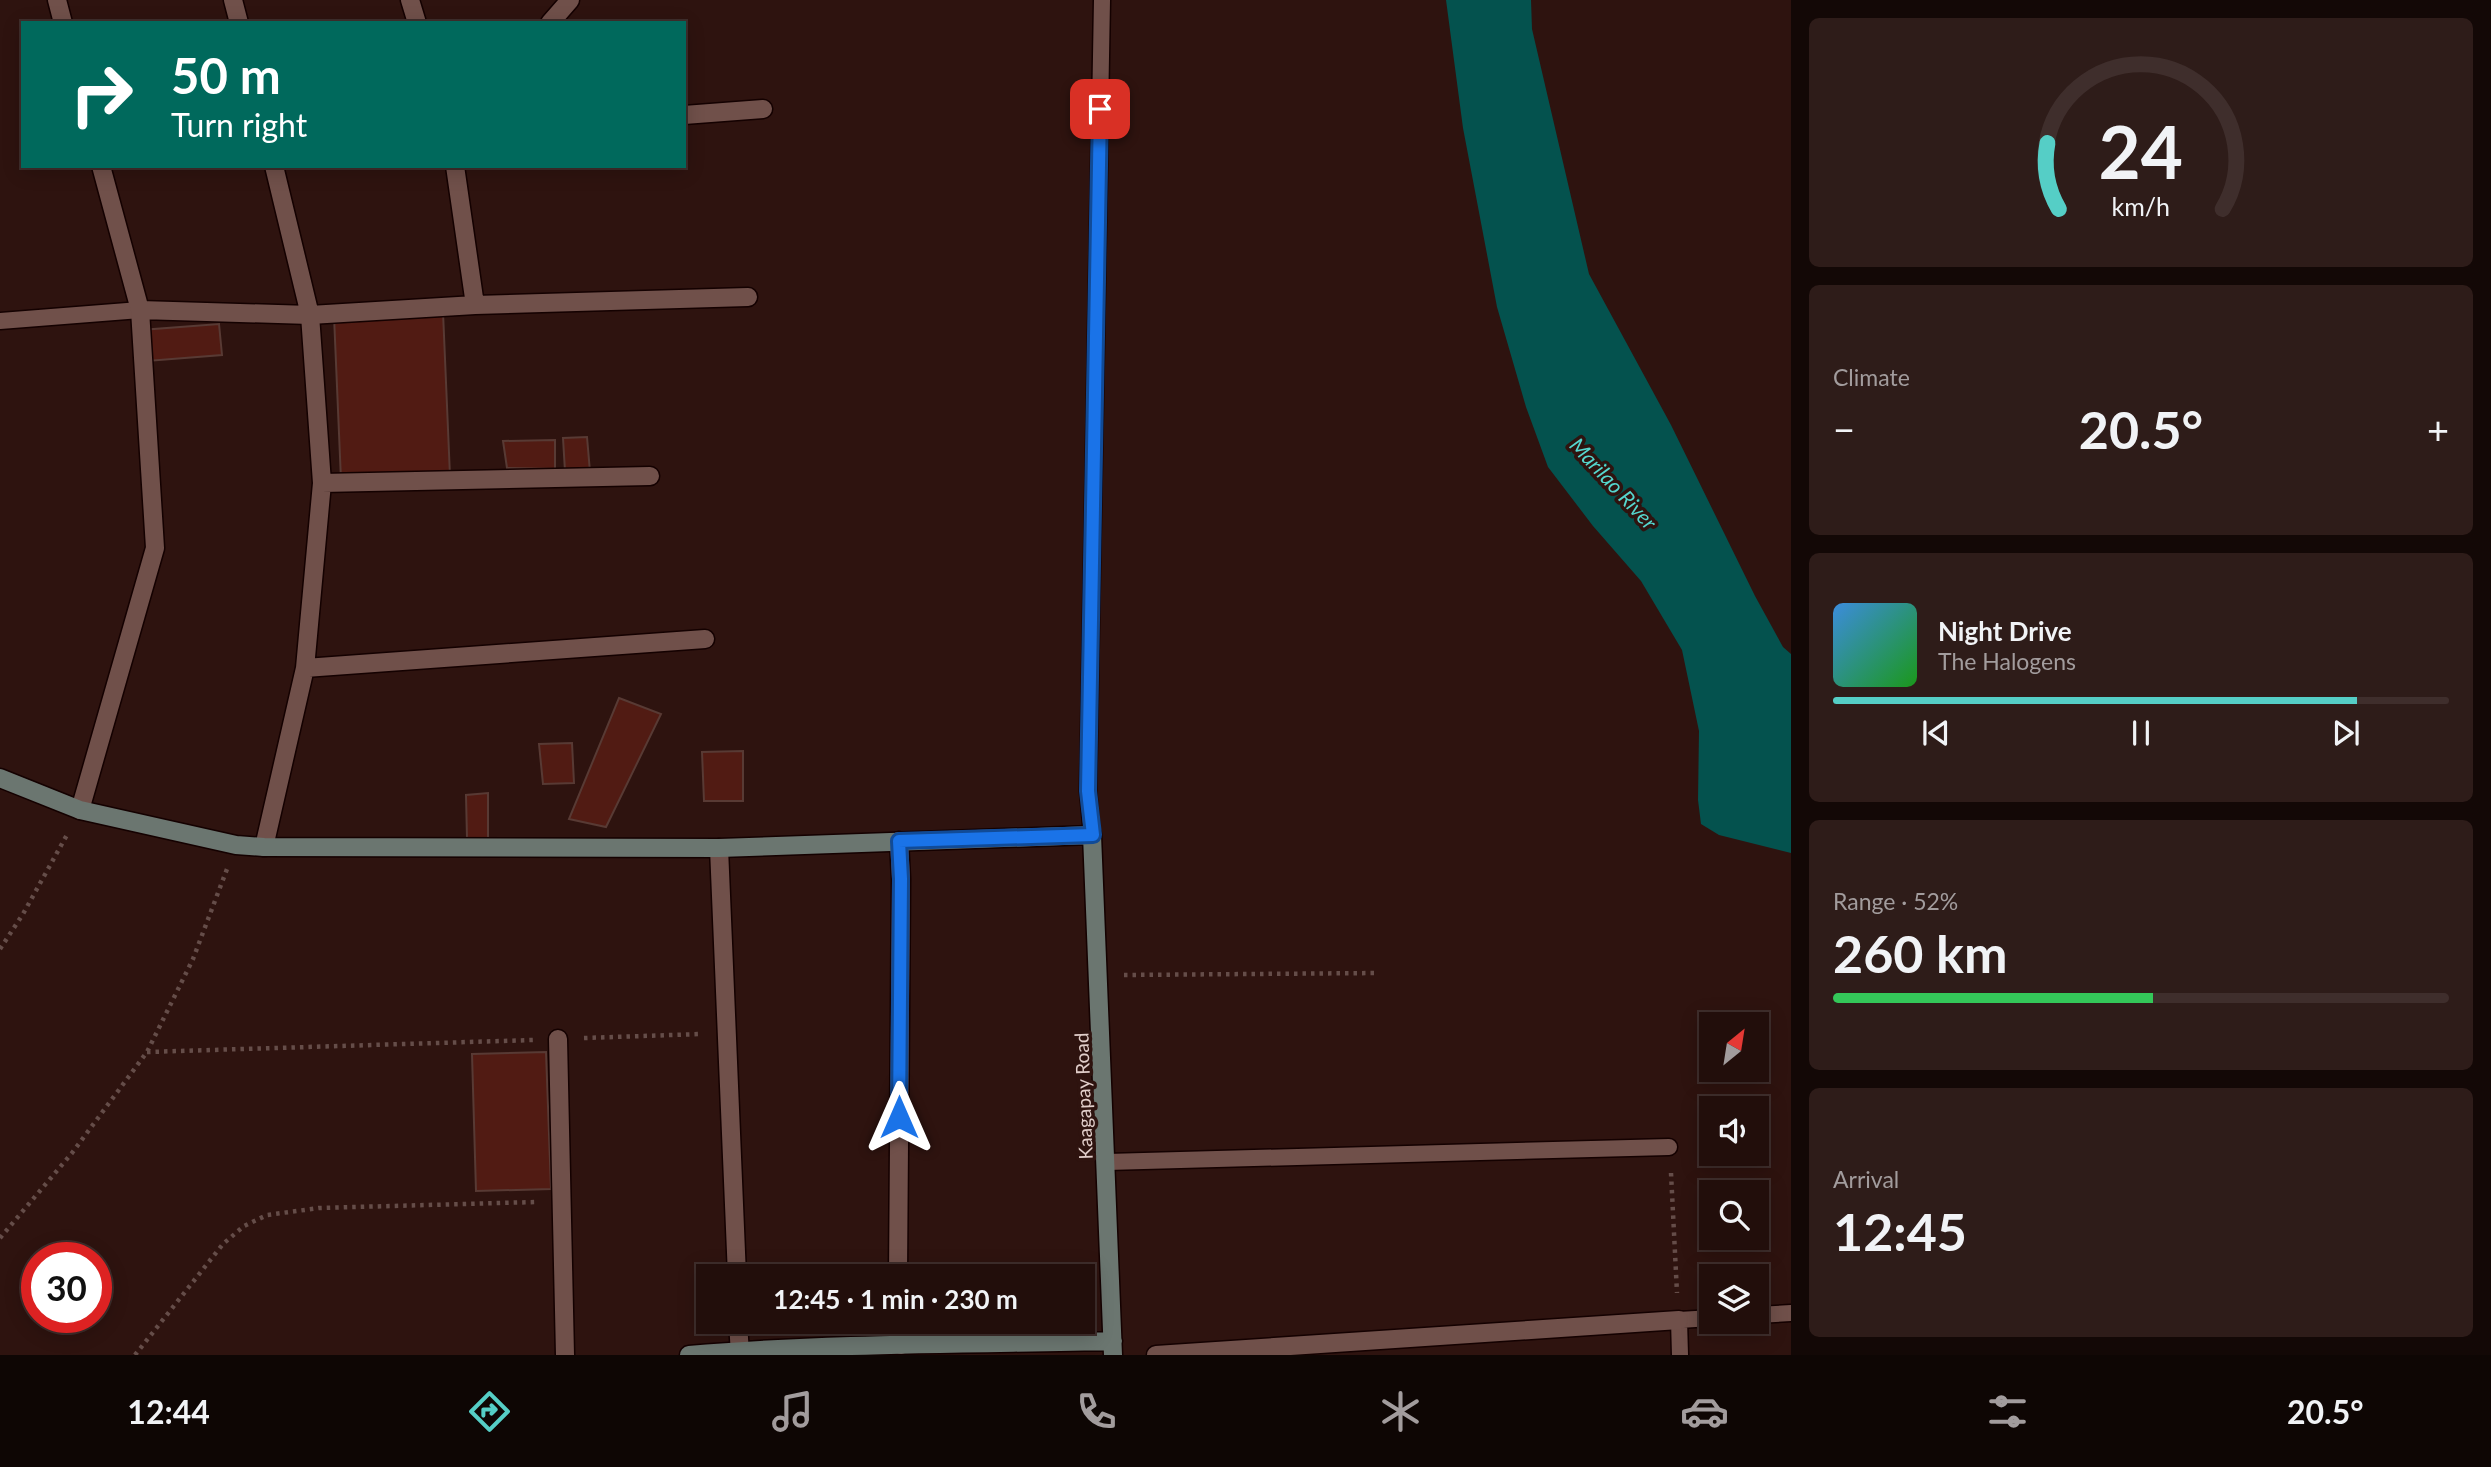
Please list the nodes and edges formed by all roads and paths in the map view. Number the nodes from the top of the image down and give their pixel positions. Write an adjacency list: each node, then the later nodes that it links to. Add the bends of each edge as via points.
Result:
1 (57, 0): 6 (street)
2 (233, 0): 7 (street)
3 (410, 0): 8 (street)
4 (570, 0): 9 (street)
5 (1102, 0): 26 (lane, via 1088,791)
6 (62, 21)
7 (238, 21)
8 (416, 21)
9 (552, 21)
10 (763, 108): 11 (street)
11 (686, 115)
12 (102, 168): 17 (street)
13 (274, 168): 18 (street)
14 (455, 168): 16 (street)
15 (748, 297): 16 (street)
16 (475, 305): 18 (street)
17 (139, 310): 18 (street); 19 (lane); 25 (street, via 155,548)
18 (310, 315): 21 (street)
19 (0, 321)
20 (650, 476): 21 (street)
21 (322, 483): 23 (street)
22 (705, 639): 23 (street)
23 (305, 668): 29 (street)
24 (0, 778): 25 (street)
25 (80, 810): 28 (street); 31 (path)
26 (1093, 835): 27 (street); 33 (street, Kaagapay Road)
27 (899, 841): 30 (street); 42 (street)
28 (236, 845): 29 (street); 36 (path, via 193,959)
29 (264, 847): 30 (street)
30 (719, 848): 34 (street)
31 (0, 949)
32 (1379, 973): 33 (path)
33 (1099, 975): 38 (street, Kaagapay Road)
34 (726, 1034): 35 (path); 41 (street)
35 (558, 1039): 36 (path); 39 (street)
36 (147, 1052): 40 (path, via 72,1153)
37 (1670, 1147): 38 (lane); 46 (path)
38 (1107, 1162): 50 (street, Kaagapay Road)
39 (562, 1202): 52 (path, via 319,1208 267,1215 223,1244); 53 (street)
40 (0, 1238)
41 (736, 1264)
42 (898, 1264)
43 (1791, 1313): 44 (lane)
44 (1769, 1314)
45 (1699, 1319): 46 (lane)
46 (1679, 1320): 55 (street); 56 (lane)
47 (739, 1334): 51 (street)
48 (901, 1334): 49 (street)
49 (901, 1345): 50 (street); 51 (street)
50 (1113, 1348)
51 (740, 1353): 54 (street)
52 (135, 1355)
53 (565, 1355)
54 (689, 1355)
55 (1156, 1355)
56 (1680, 1355)

